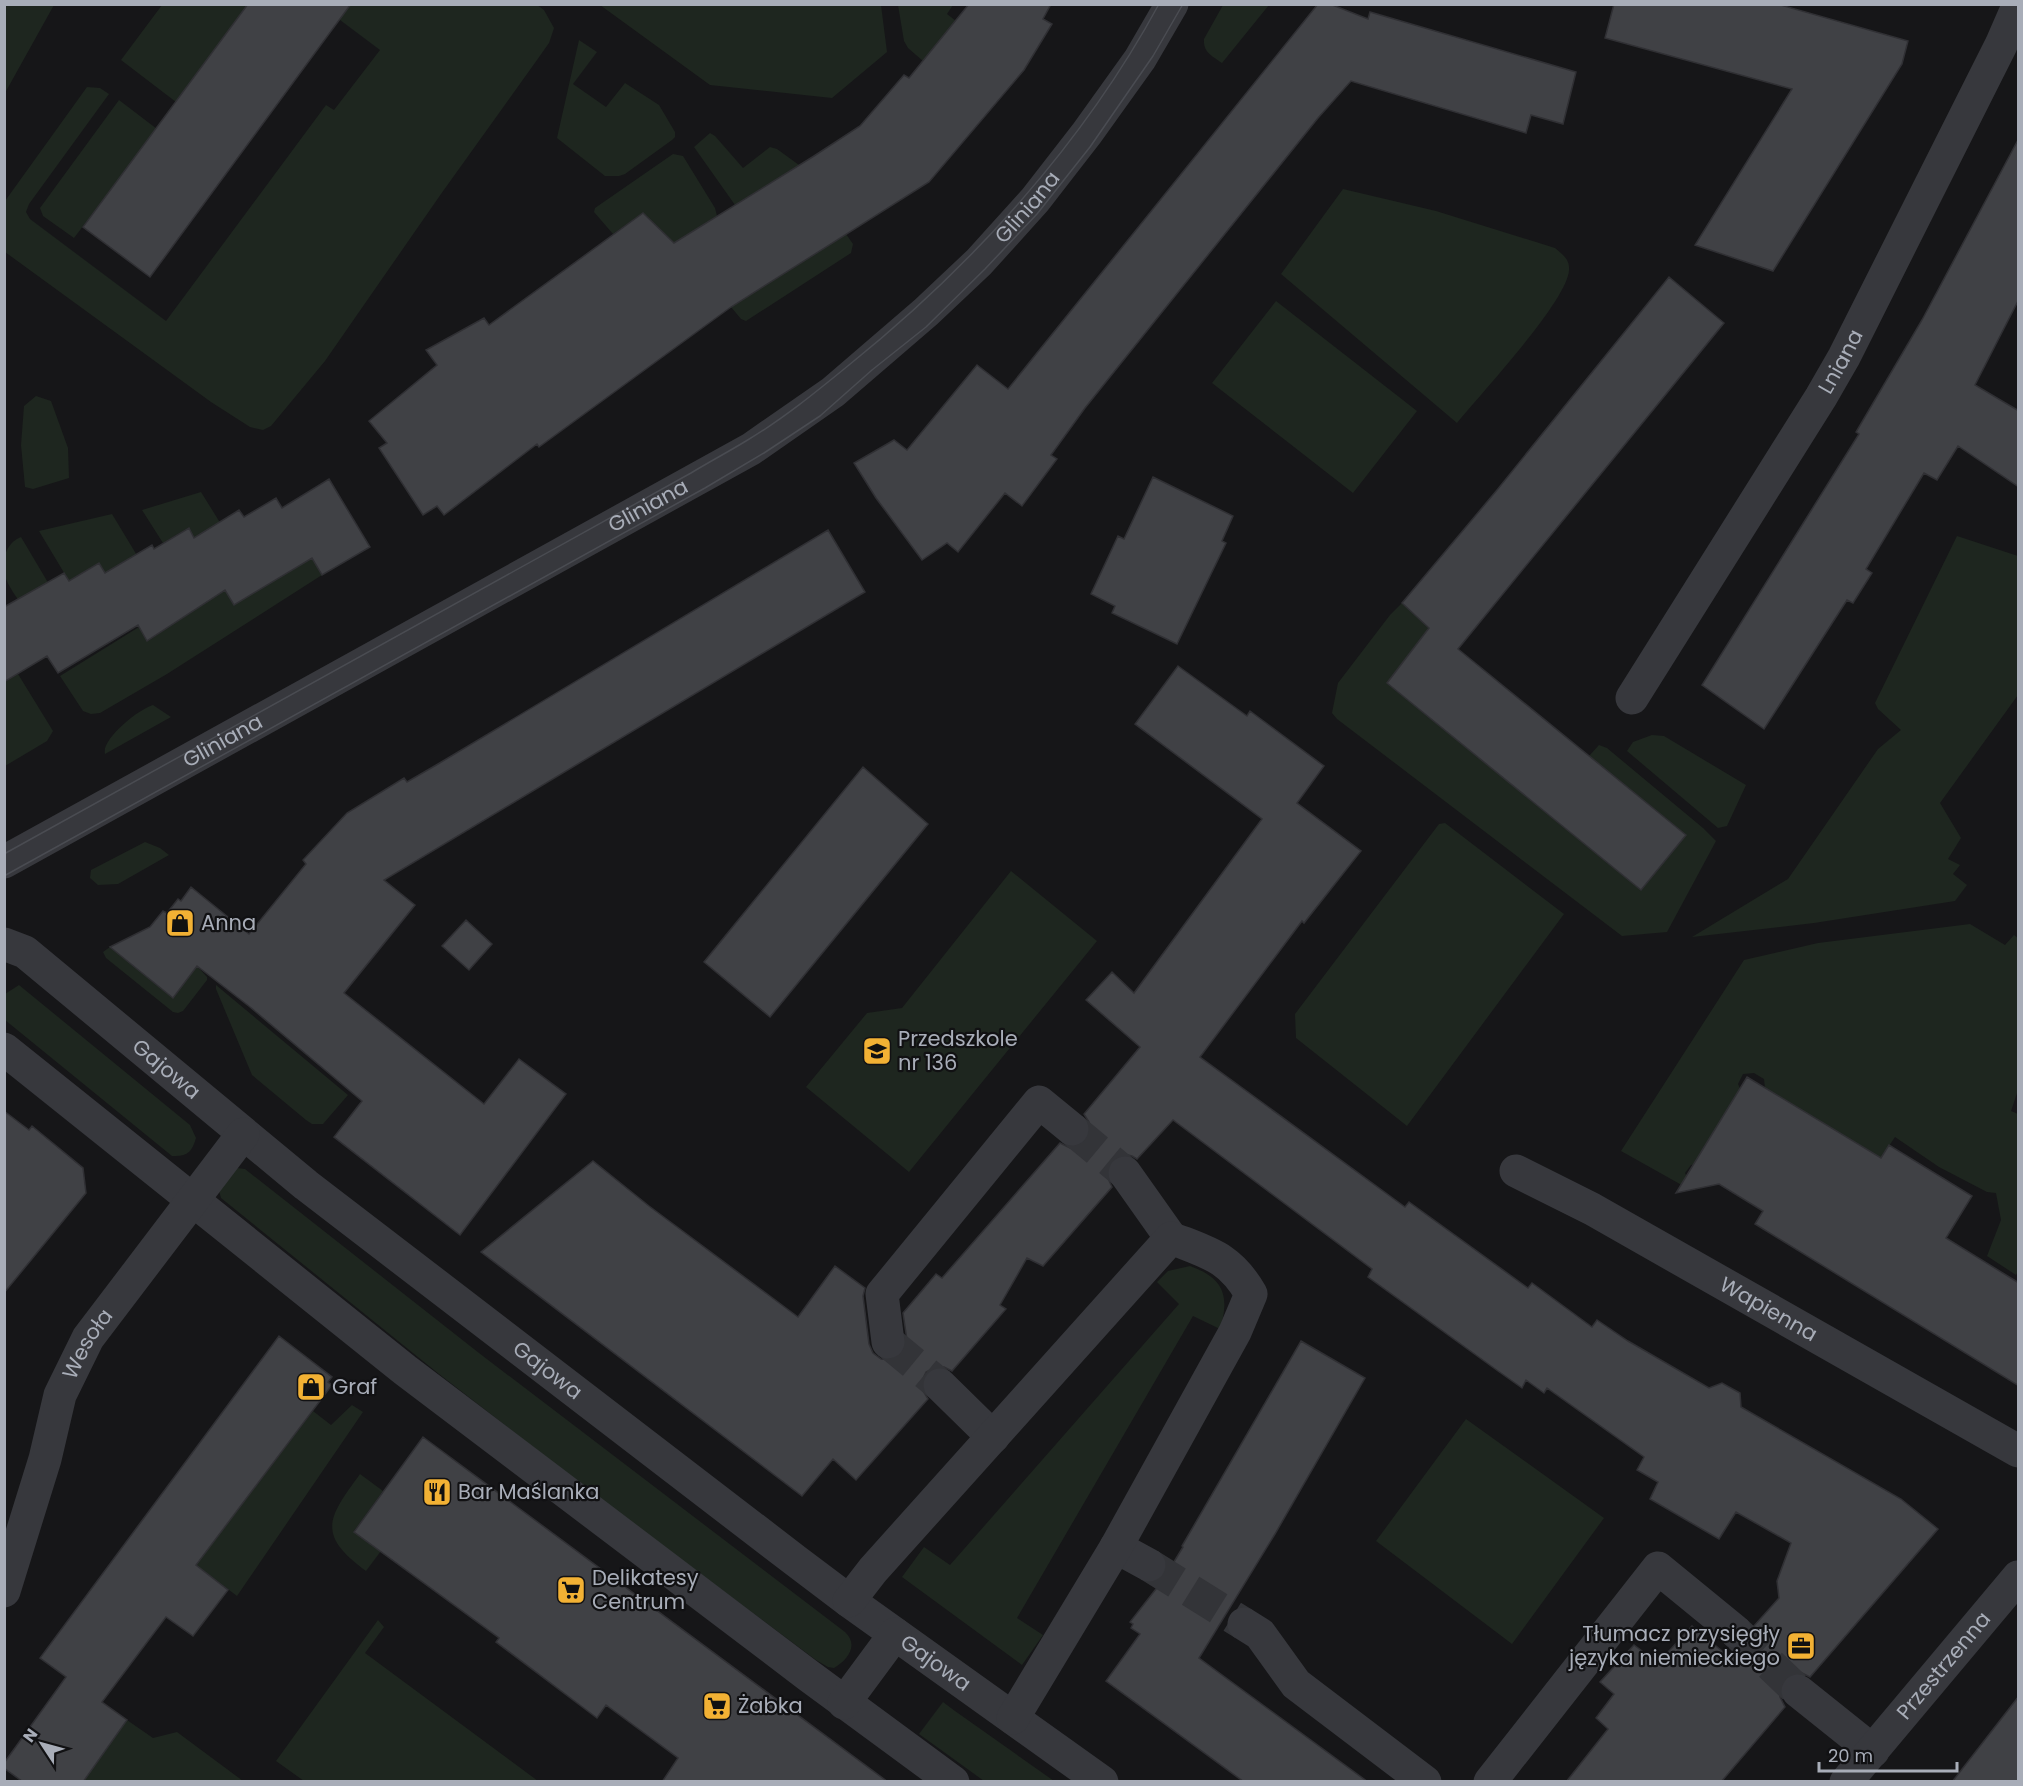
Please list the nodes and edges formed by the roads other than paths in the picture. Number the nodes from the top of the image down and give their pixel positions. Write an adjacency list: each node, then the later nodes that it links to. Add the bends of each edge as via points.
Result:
1 (1172, 4): 4 (street, Gliniana, via 1127,78 1035,200 979,262 833,392 752,449)
2 (2019, 6): 3 (street, Lniana, via 1844,357)
3 (1632, 698)
4 (4, 862)
5 (4, 944): 8 (street, Gajowa, via 25,951)
6 (4, 1048): 11 (street)
7 (1072, 1129): 13 (street, via 1039,1102 882,1294)
8 (243, 1134): 11 (street, Wesoła); 21 (street, Gajowa)
9 (1516, 1171): 16 (street, Wapienna, via 1592,1209)
10 (1125, 1173): 12 (street)
11 (193, 1199): 20 (street, Wesoła, via 88,1338 60,1395 45,1459); 26 (street, via 405,1370)
12 (1171, 1238): 15 (street); 17 (street, via 1218,1256 1240,1276 1251,1294 1235,1332)
13 (888, 1342)
14 (940, 1385): 15 (street)
15 (993, 1437): 21 (street)
16 (2019, 1451)
17 (1116, 1547): 18 (street); 27 (street)
18 (1149, 1565)
19 (2019, 1577): 28 (street, Przestrzenna)
20 (4, 1591)
21 (849, 1601): 24 (street, Gajowa)
22 (1244, 1624): 31 (street, via 1260,1634 1296,1684)
23 (1735, 1631): 32 (street, via 1658,1568)
24 (895, 1634): 26 (street); 27 (street, Gajowa)
25 (1798, 1691): 28 (street)
26 (844, 1703): 29 (street)
27 (1013, 1718): 30 (street, Gajowa)
28 (1873, 1751): 33 (street, Przestrzenna)
29 (953, 1782)
30 (1102, 1782)
31 (1425, 1782)
32 (1490, 1782)
33 (1846, 1782)

